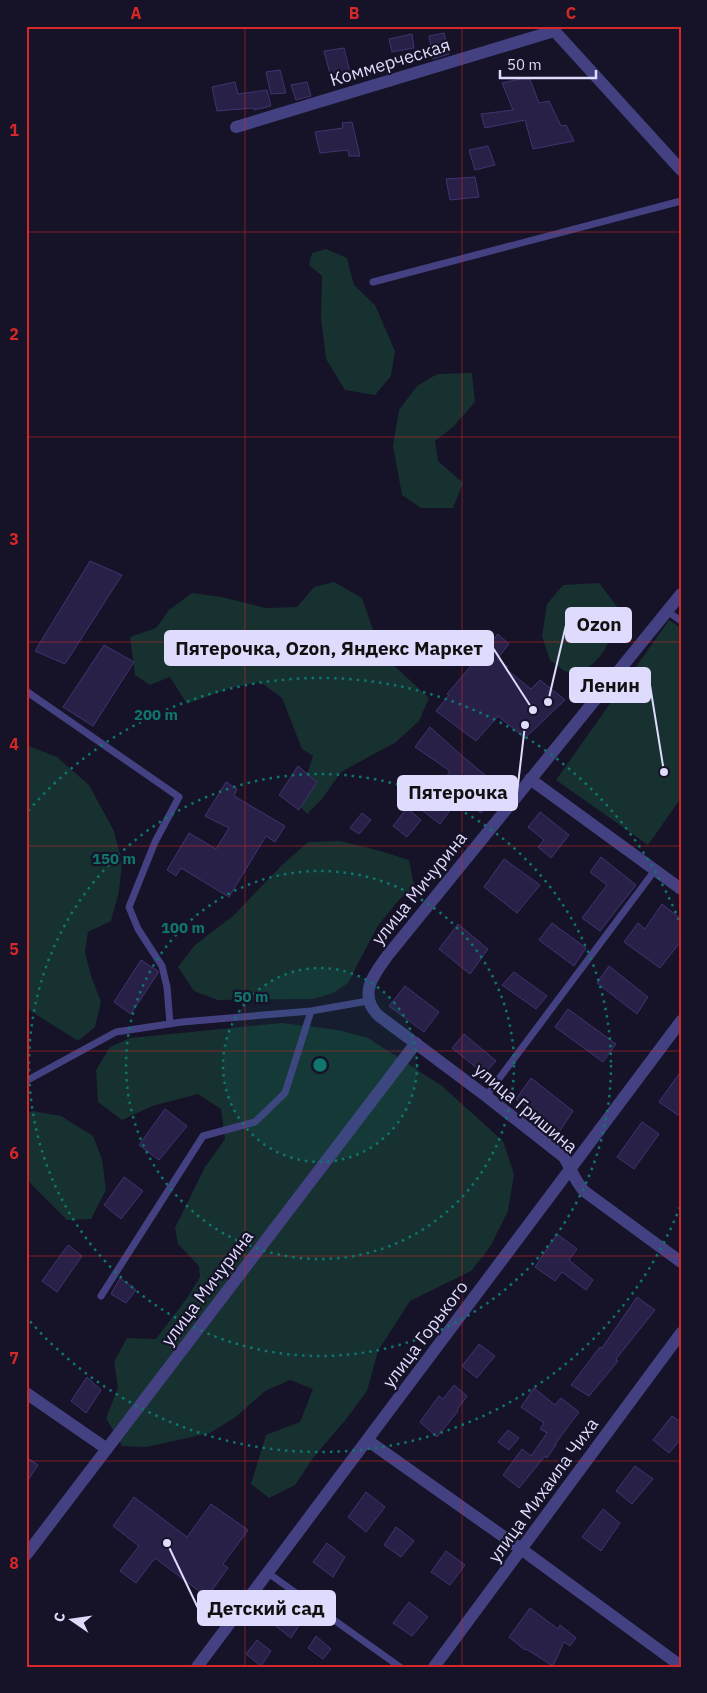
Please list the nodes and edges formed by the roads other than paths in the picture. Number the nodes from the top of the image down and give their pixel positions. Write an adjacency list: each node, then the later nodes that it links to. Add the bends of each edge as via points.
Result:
1 (552, 29): 2 (street, Коммерческая); 3 (street)
2 (236, 126)
3 (681, 170)
4 (681, 201): 5 (lane)
5 (373, 282)
6 (681, 594): 7 (street, улица Мичурина)
7 (667, 611): 8 (lane); 10 (street, улица Мичурина)
8 (681, 621)
9 (26, 691): 16 (lane, via 179,797 155,842 129,907 138,929 162,966)
10 (530, 779): 11 (street); 13 (street, улица Мичурина, via 388,954 372,976)
11 (655, 870): 12 (street); 19 (lane)
12 (681, 889)
13 (368, 1001): 14 (lane); 17 (street, улица Гришина, via 372,1010)
14 (311, 1011): 16 (lane); 22 (lane, via 285,1093 255,1122 204,1136)
15 (681, 1020): 20 (street, улица Горького)
16 (170, 1024): 18 (lane, via 116,1032)
17 (416, 1043): 19 (street, улица Гришина); 26 (street, улица Мичурина)
18 (26, 1081)
19 (486, 1096): 20 (street, улица Гришина, via 564,1157)
20 (571, 1168): 21 (street, улица Гришина, via 576,1183 584,1191); 25 (street, улица Горького)
21 (681, 1262)
22 (101, 1296)
23 (681, 1333): 27 (street, улица Михаила Чиха)
24 (26, 1393): 26 (street)
25 (367, 1440): 27 (street); 29 (street, улица Горького)
26 (107, 1450): 28 (street, улица Мичурина)
27 (521, 1549): 30 (street); 33 (street, улица Михаила Чиха)
28 (26, 1555)
29 (268, 1572): 31 (street, улица Горького); 32 (lane)
30 (681, 1666)
31 (197, 1667)
32 (400, 1667)
33 (434, 1667)

